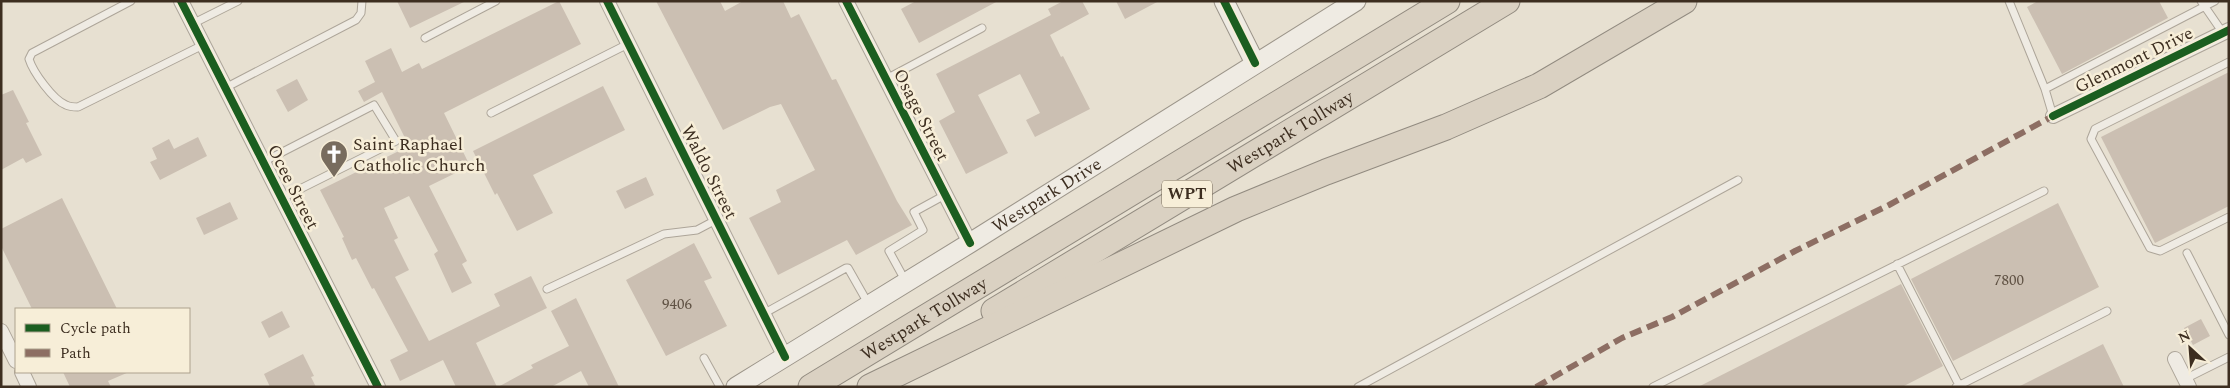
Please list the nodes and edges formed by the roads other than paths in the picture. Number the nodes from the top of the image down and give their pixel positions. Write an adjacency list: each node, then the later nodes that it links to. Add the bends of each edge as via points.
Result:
1 (131, 1): 21 (lane, via 32,53 29,59 32,67 57,99 67,106 78,107)
2 (181, 1): 16 (street, Ocee Street)
3 (238, 1): 16 (lane)
4 (362, 1): 25 (lane, via 361,13 356,20)
5 (496, 1): 19 (lane)
6 (607, 1): 20 (street, Waldo Street)
7 (846, 1): 24 (street, Osage Street)
8 (1224, 1): 23 (main road)
9 (1356, 1): 23 (main road, Westpark Drive)
10 (1447, 1): 58 (highway, Westpark Tollway / WPT)
11 (1507, 1): 59 (highway, Westpark Tollway / WPT)
12 (1684, 1): 59 (highway, via 1539,86 1446,127 1236,209)
13 (2009, 1): 26 (lane)
14 (2215, 1): 15 (lane)
15 (2203, 4): 18 (lane); 26 (lane)
16 (192, 24): 21 (street, Ocee Street)
17 (982, 28): 24 (lane)
18 (2226, 32): 28 (street, Glenmont Drive)
19 (424, 38)
20 (628, 44): 27 (lane); 35 (street, Waldo Street)
21 (204, 45): 25 (street, Ocee Street)
22 (2229, 62): 34 (lane, via 2095,129 2090,139 2150,248 2160,251)
23 (1255, 63): 36 (main road, Westpark Drive)
24 (886, 80): 32 (street, Osage Street)
25 (225, 88): 29 (street, Ocee Street)
26 (2045, 89): 28 (lane)
27 (491, 114)
28 (2053, 116)
29 (263, 162): 33 (street, Ocee Street); 33 (lane, via 374,104 396,140)
30 (1738, 180): 60 (lane)
31 (2044, 191): 38 (lane)
32 (945, 195): 36 (street, Osage Street); 39 (lane, via 914,212 924,230 889,251)
33 (282, 198): 55 (street, Ocee Street)
34 (2229, 217)
35 (716, 220): 40 (lane, via 697,230 664,234); 43 (street, Waldo Street)
36 (970, 243): 39 (main road, Westpark Drive)
37 (2187, 253): 45 (lane)
38 (1897, 264): 53 (lane); 61 (lane)
39 (907, 282): 41 (main road, Westpark Drive)
40 (547, 289)
41 (869, 305): 43 (lane, via 846,268); 46 (main road, Westpark Drive)
42 (2107, 311): 53 (lane)
43 (763, 314): 46 (street, Waldo Street)
44 (1, 331): 49 (street)
45 (2229, 335)
46 (785, 357): 57 (main road, Westpark Drive)
47 (2229, 357): 52 (lane)
48 (704, 358): 56 (lane)
49 (15, 359)
50 (2175, 359): 52 (street)
51 (22, 373): 54 (street)
52 (2187, 383)
53 (1958, 386)
54 (29, 387)
55 (378, 387)
56 (720, 387)
57 (736, 387)
58 (811, 387)
59 (869, 387)
60 (1358, 387)
61 (1653, 387)

